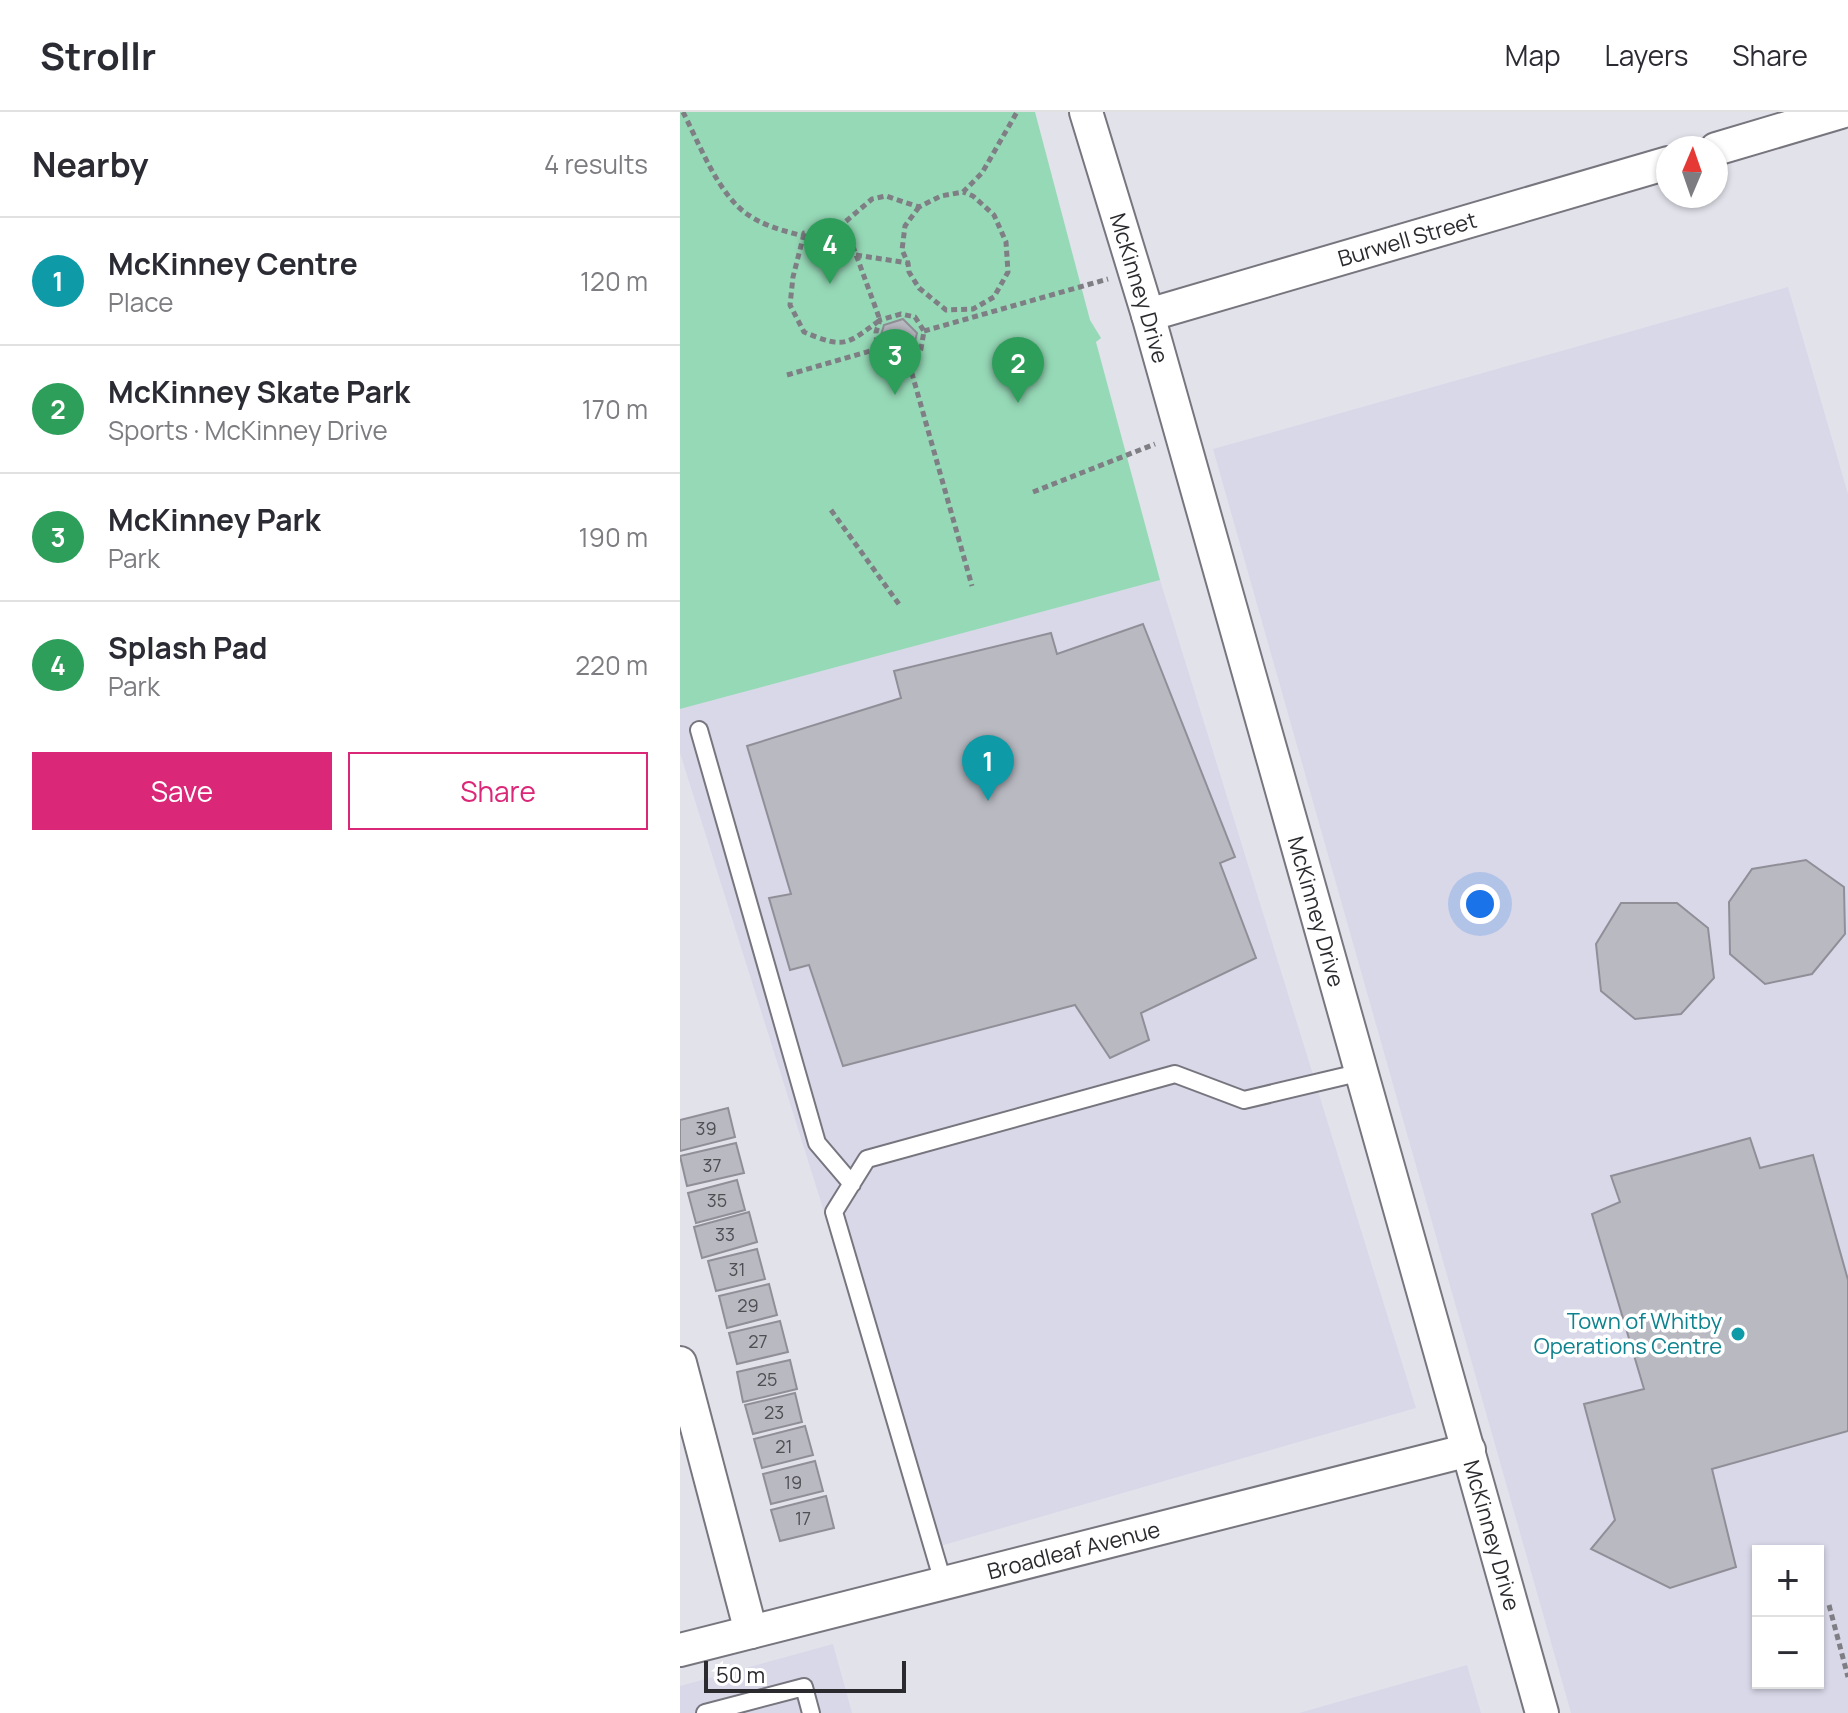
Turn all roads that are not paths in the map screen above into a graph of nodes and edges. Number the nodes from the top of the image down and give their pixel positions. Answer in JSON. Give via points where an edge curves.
{"nodes":[{"id":1,"x":1086,"y":112,"type":"edge"},
{"id":2,"x":1841,"y":112,"type":"edge"},
{"id":3,"x":1728,"y":145,"type":"edge"},
{"id":4,"x":1656,"y":167,"type":"edge"},
{"id":5,"x":1148,"y":315,"type":"junction"},
{"id":6,"x":699,"y":730,"type":"dead end"},
{"id":7,"x":1362,"y":1072,"type":"junction"},
{"id":8,"x":852,"y":1184,"type":"junction"},
{"id":9,"x":680,"y":1363,"type":"edge"},
{"id":10,"x":1469,"y":1450,"type":"junction"},
{"id":11,"x":943,"y":1582,"type":"junction"},
{"id":12,"x":751,"y":1632,"type":"junction"},
{"id":13,"x":680,"y":1650,"type":"edge"},
{"id":14,"x":705,"y":1713,"type":"edge"},
{"id":15,"x":811,"y":1713,"type":"edge"},
{"id":16,"x":1542,"y":1713,"type":"edge"}],
"edges":[{"from":1,"to":5,"type":"street","name":"McKinney Drive"},
{"from":2,"to":3,"type":"street"},
{"from":4,"to":5,"type":"street","name":"Burwell Street"},
{"from":5,"to":7,"type":"street","name":"McKinney Drive"},
{"from":6,"to":8,"type":"lane","via":[[817,1143]]},
{"from":7,"to":8,"type":"lane","via":[[1244,1100],[1175,1074],[867,1159]]},
{"from":7,"to":10,"type":"street","name":"McKinney Drive"},
{"from":8,"to":11,"type":"lane","via":[[834,1212]]},
{"from":9,"to":12,"type":"street"},
{"from":10,"to":11,"type":"street","name":"Broadleaf Avenue"},
{"from":10,"to":16,"type":"street","name":"McKinney Drive"},
{"from":11,"to":12,"type":"street","name":"Broadleaf Avenue"},
{"from":12,"to":13,"type":"street","name":"Broadleaf Avenue"},
{"from":14,"to":15,"type":"lane","via":[[804,1687]]}]}
